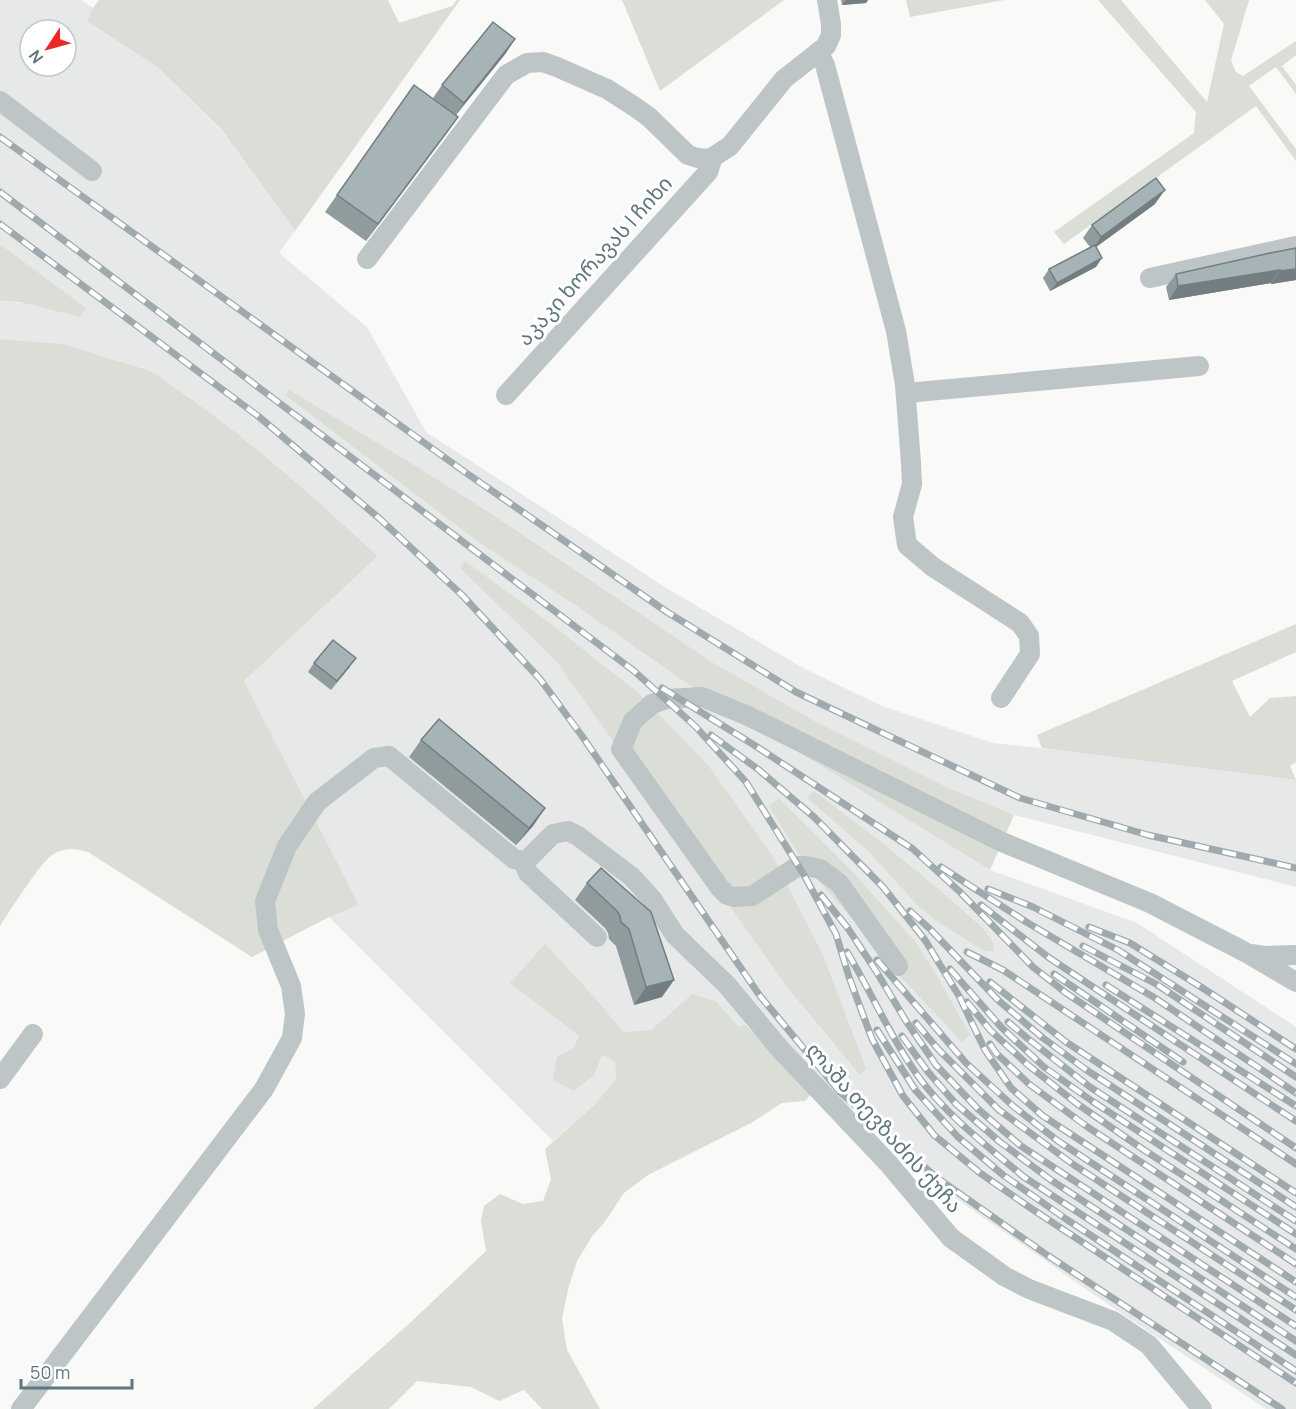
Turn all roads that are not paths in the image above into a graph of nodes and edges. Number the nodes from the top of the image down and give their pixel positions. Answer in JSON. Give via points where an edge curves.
{"nodes":[{"id":1,"x":828,"y":0,"type":"edge"},
{"id":2,"x":818,"y":52,"type":"junction"},
{"id":3,"x":0,"y":101,"type":"edge"},
{"id":4,"x":713,"y":157,"type":"junction"},
{"id":5,"x":92,"y":171,"type":"dead end"},
{"id":6,"x":1296,"y":246,"type":"edge"},
{"id":7,"x":367,"y":259,"type":"dead end"},
{"id":8,"x":1150,"y":278,"type":"dead end"},
{"id":9,"x":1199,"y":366,"type":"dead end"},
{"id":10,"x":906,"y":393,"type":"junction"},
{"id":11,"x":506,"y":395,"type":"dead end"},
{"id":12,"x":1001,"y":698,"type":"dead end"},
{"id":13,"x":523,"y":861,"type":"junction"},
{"id":14,"x":597,"y":937,"type":"dead end"},
{"id":15,"x":1245,"y":952,"type":"junction"},
{"id":16,"x":1296,"y":955,"type":"edge"},
{"id":17,"x":898,"y":966,"type":"dead end"},
{"id":18,"x":1296,"y":982,"type":"edge"},
{"id":19,"x":33,"y":1034,"type":"dead end"},
{"id":20,"x":0,"y":1079,"type":"edge"},
{"id":21,"x":21,"y":1409,"type":"edge"},
{"id":22,"x":1202,"y":1409,"type":"edge"}],
"edges":[{"from":1,"to":2,"type":"street","via":[[831,35]]},
{"from":2,"to":4,"type":"street","via":[[784,79],[730,146]]},
{"from":2,"to":10,"type":"street","via":[[825,65],[896,331]]},
{"from":3,"to":5,"type":"street"},
{"from":4,"to":7,"type":"street","via":[[688,155],[649,117],[607,89],[543,62],[527,63],[506,75]]},
{"from":4,"to":11,"type":"street","name":"აკაკი ხორავას I ჩიხი","via":[[708,172]]},
{"from":6,"to":8,"type":"street"},
{"from":9,"to":10,"type":"street"},
{"from":10,"to":12,"type":"street","via":[[912,473],[903,517],[907,545],[933,567],[1020,623],[1029,636],[1030,654]]},
{"from":13,"to":14,"type":"street","via":[[528,873]]},
{"from":13,"to":21,"type":"street","via":[[514,859],[389,756],[374,758],[317,802],[287,846],[265,901],[268,930],[291,986],[296,1014],[292,1038],[264,1089]]},
{"from":13,"to":22,"type":"street","name":"ლაშა თევზაძის ქუჩა","via":[[553,834],[568,831],[632,877],[675,935],[727,985],[951,1238],[1004,1276],[1113,1321],[1149,1345]]},
{"from":15,"to":16,"type":"street"},
{"from":15,"to":17,"type":"street","via":[[1150,903],[1002,842],[746,714],[702,697],[666,699],[652,704],[633,721],[621,749],[727,895],[752,896],[798,866],[820,869],[839,883]]},
{"from":15,"to":18,"type":"street"},
{"from":19,"to":20,"type":"street"}]}
